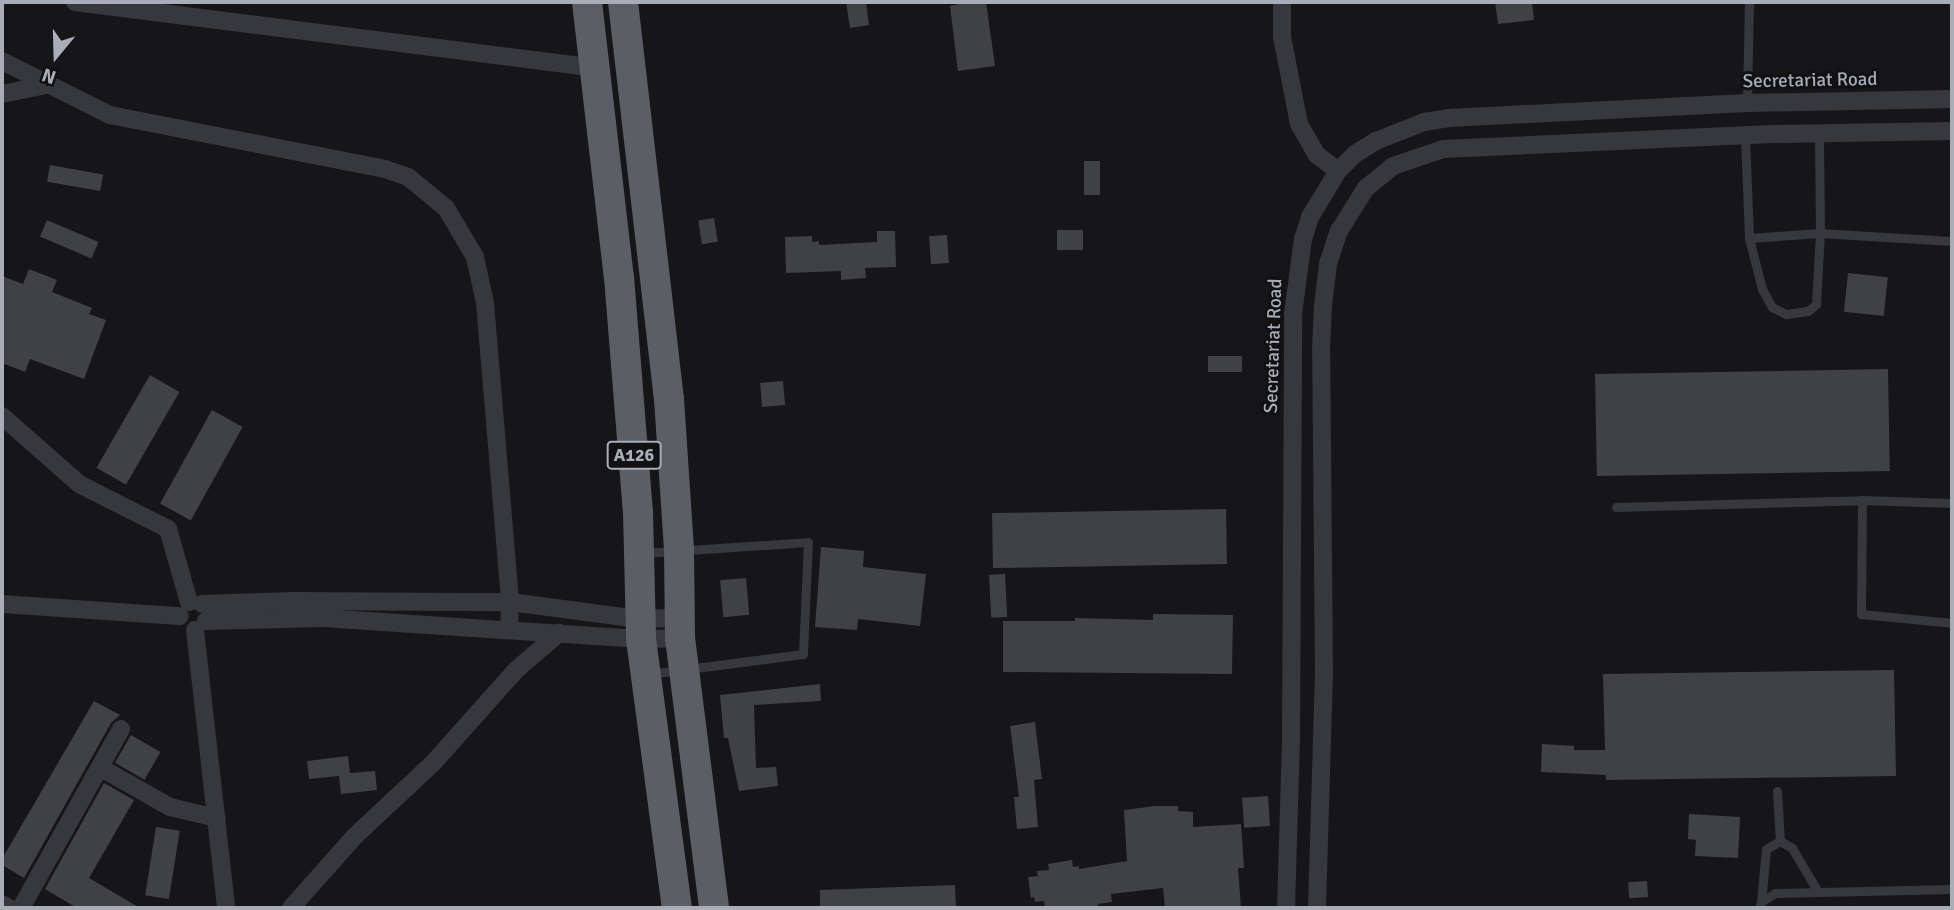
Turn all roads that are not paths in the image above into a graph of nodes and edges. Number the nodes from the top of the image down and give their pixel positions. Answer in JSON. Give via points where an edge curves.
{"nodes":[{"id":1,"x":75,"y":2,"type":"edge"},
{"id":2,"x":587,"y":2,"type":"edge"},
{"id":3,"x":623,"y":2,"type":"edge"},
{"id":4,"x":1282,"y":2,"type":"edge"},
{"id":5,"x":1749,"y":2,"type":"edge"},
{"id":6,"x":2,"y":61,"type":"edge"},
{"id":7,"x":597,"y":68,"type":"junction"},
{"id":8,"x":46,"y":85,"type":"junction"},
{"id":9,"x":2,"y":94,"type":"edge"},
{"id":10,"x":1952,"y":99,"type":"edge"},
{"id":11,"x":1747,"y":103,"type":"junction"},
{"id":12,"x":1779,"y":103,"type":"junction"},
{"id":13,"x":1952,"y":131,"type":"edge"},
{"id":14,"x":1778,"y":134,"type":"junction"},
{"id":15,"x":1819,"y":134,"type":"junction"},
{"id":16,"x":1745,"y":137,"type":"junction"},
{"id":17,"x":1338,"y":171,"type":"junction"},
{"id":18,"x":1820,"y":233,"type":"junction"},
{"id":19,"x":1749,"y":238,"type":"junction"},
{"id":20,"x":1952,"y":241,"type":"edge"},
{"id":21,"x":2,"y":416,"type":"edge"},
{"id":22,"x":1862,"y":500,"type":"junction"},
{"id":23,"x":1952,"y":503,"type":"edge"},
{"id":24,"x":1616,"y":507,"type":"dead end"},
{"id":25,"x":679,"y":551,"type":"junction"},
{"id":26,"x":638,"y":553,"type":"junction"},
{"id":27,"x":510,"y":602,"type":"junction"},
{"id":28,"x":2,"y":604,"type":"edge"},
{"id":29,"x":194,"y":615,"type":"junction"},
{"id":30,"x":1952,"y":623,"type":"edge"},
{"id":31,"x":509,"y":628,"type":"junction"},
{"id":32,"x":679,"y":628,"type":"junction"},
{"id":33,"x":641,"y":629,"type":"junction"},
{"id":34,"x":559,"y":633,"type":"junction"},
{"id":35,"x":684,"y":669,"type":"junction"},
{"id":36,"x":647,"y":674,"type":"junction"},
{"id":37,"x":121,"y":729,"type":"dead end"},
{"id":38,"x":101,"y":768,"type":"junction"},
{"id":39,"x":1777,"y":791,"type":"dead end"},
{"id":40,"x":217,"y":818,"type":"junction"},
{"id":41,"x":1780,"y":841,"type":"junction"},
{"id":42,"x":1952,"y":889,"type":"edge"},
{"id":43,"x":1818,"y":892,"type":"junction"},
{"id":44,"x":2,"y":904,"type":"edge"},
{"id":45,"x":1760,"y":905,"type":"edge"},
{"id":46,"x":9,"y":908,"type":"edge"},
{"id":47,"x":21,"y":908,"type":"edge"},
{"id":48,"x":226,"y":908,"type":"edge"},
{"id":49,"x":291,"y":908,"type":"edge"},
{"id":50,"x":677,"y":908,"type":"edge"},
{"id":51,"x":714,"y":908,"type":"edge"},
{"id":52,"x":1286,"y":908,"type":"edge"},
{"id":53,"x":1317,"y":908,"type":"edge"}],
"edges":[{"from":1,"to":7,"type":"street"},
{"from":2,"to":7,"type":"highway","number":"A126"},
{"from":3,"to":25,"type":"highway","number":"A126","via":[[657,278]]},
{"from":4,"to":17,"type":"street","via":[[1282,37],[1299,124],[1317,155]]},
{"from":5,"to":11,"type":"lane"},
{"from":6,"to":8,"type":"street"},
{"from":7,"to":26,"type":"highway","number":"A126","via":[[620,277]]},
{"from":8,"to":9,"type":"street"},
{"from":8,"to":27,"type":"street","via":[[110,115],[385,169],[408,177],[446,208],[475,257],[485,303]]},
{"from":10,"to":12,"type":"street","name":"Secretariat Road"},
{"from":11,"to":12,"type":"street","name":"Secretariat Road"},
{"from":11,"to":17,"type":"street","name":"Secretariat Road","via":[[1424,122],[1376,141]]},
{"from":12,"to":14,"type":"street"},
{"from":13,"to":15,"type":"street"},
{"from":14,"to":15,"type":"street"},
{"from":14,"to":16,"type":"street"},
{"from":15,"to":18,"type":"lane"},
{"from":16,"to":19,"type":"lane"},
{"from":16,"to":53,"type":"street","via":[[1443,149],[1393,166],[1366,188],[1350,210],[1328,264],[1321,350],[1324,674]]},
{"from":17,"to":52,"type":"street","name":"Secretariat Road","via":[[1310,217],[1303,239],[1293,314],[1292,711]]},
{"from":18,"to":19,"type":"lane"},
{"from":18,"to":19,"type":"lane","via":[[1816,303],[1808,311],[1786,314],[1772,307],[1762,289]]},
{"from":18,"to":20,"type":"lane"},
{"from":21,"to":29,"type":"street","via":[[79,484],[168,529]]},
{"from":22,"to":23,"type":"lane"},
{"from":22,"to":24,"type":"lane"},
{"from":22,"to":30,"type":"lane","via":[[1861,614]]},
{"from":25,"to":26,"type":"lane"},
{"from":25,"to":32,"type":"highway","number":"A126"},
{"from":25,"to":35,"type":"lane","via":[[808,542],[803,654]]},
{"from":26,"to":33,"type":"highway","number":"A126"},
{"from":27,"to":29,"type":"street","via":[[293,601]]},
{"from":27,"to":31,"type":"street"},
{"from":27,"to":33,"type":"street"},
{"from":28,"to":29,"type":"street"},
{"from":29,"to":31,"type":"street"},
{"from":29,"to":40,"type":"street"},
{"from":31,"to":34,"type":"street"},
{"from":32,"to":33,"type":"street"},
{"from":32,"to":35,"type":"highway","number":"A126"},
{"from":33,"to":34,"type":"street"},
{"from":33,"to":36,"type":"highway","number":"A126"},
{"from":34,"to":49,"type":"street","via":[[516,670],[434,762],[355,836]]},
{"from":35,"to":36,"type":"lane"},
{"from":35,"to":51,"type":"highway","number":"A126"},
{"from":36,"to":50,"type":"highway","number":"A126"},
{"from":37,"to":38,"type":"street"},
{"from":38,"to":40,"type":"street","via":[[170,807]]},
{"from":38,"to":47,"type":"street"},
{"from":39,"to":41,"type":"lane"},
{"from":40,"to":48,"type":"street"},
{"from":41,"to":43,"type":"lane","via":[[1792,848]]},
{"from":41,"to":45,"type":"lane","via":[[1766,849]]},
{"from":42,"to":43,"type":"lane"},
{"from":43,"to":45,"type":"lane","via":[[1774,893]]},
{"from":44,"to":46,"type":"street"}]}
